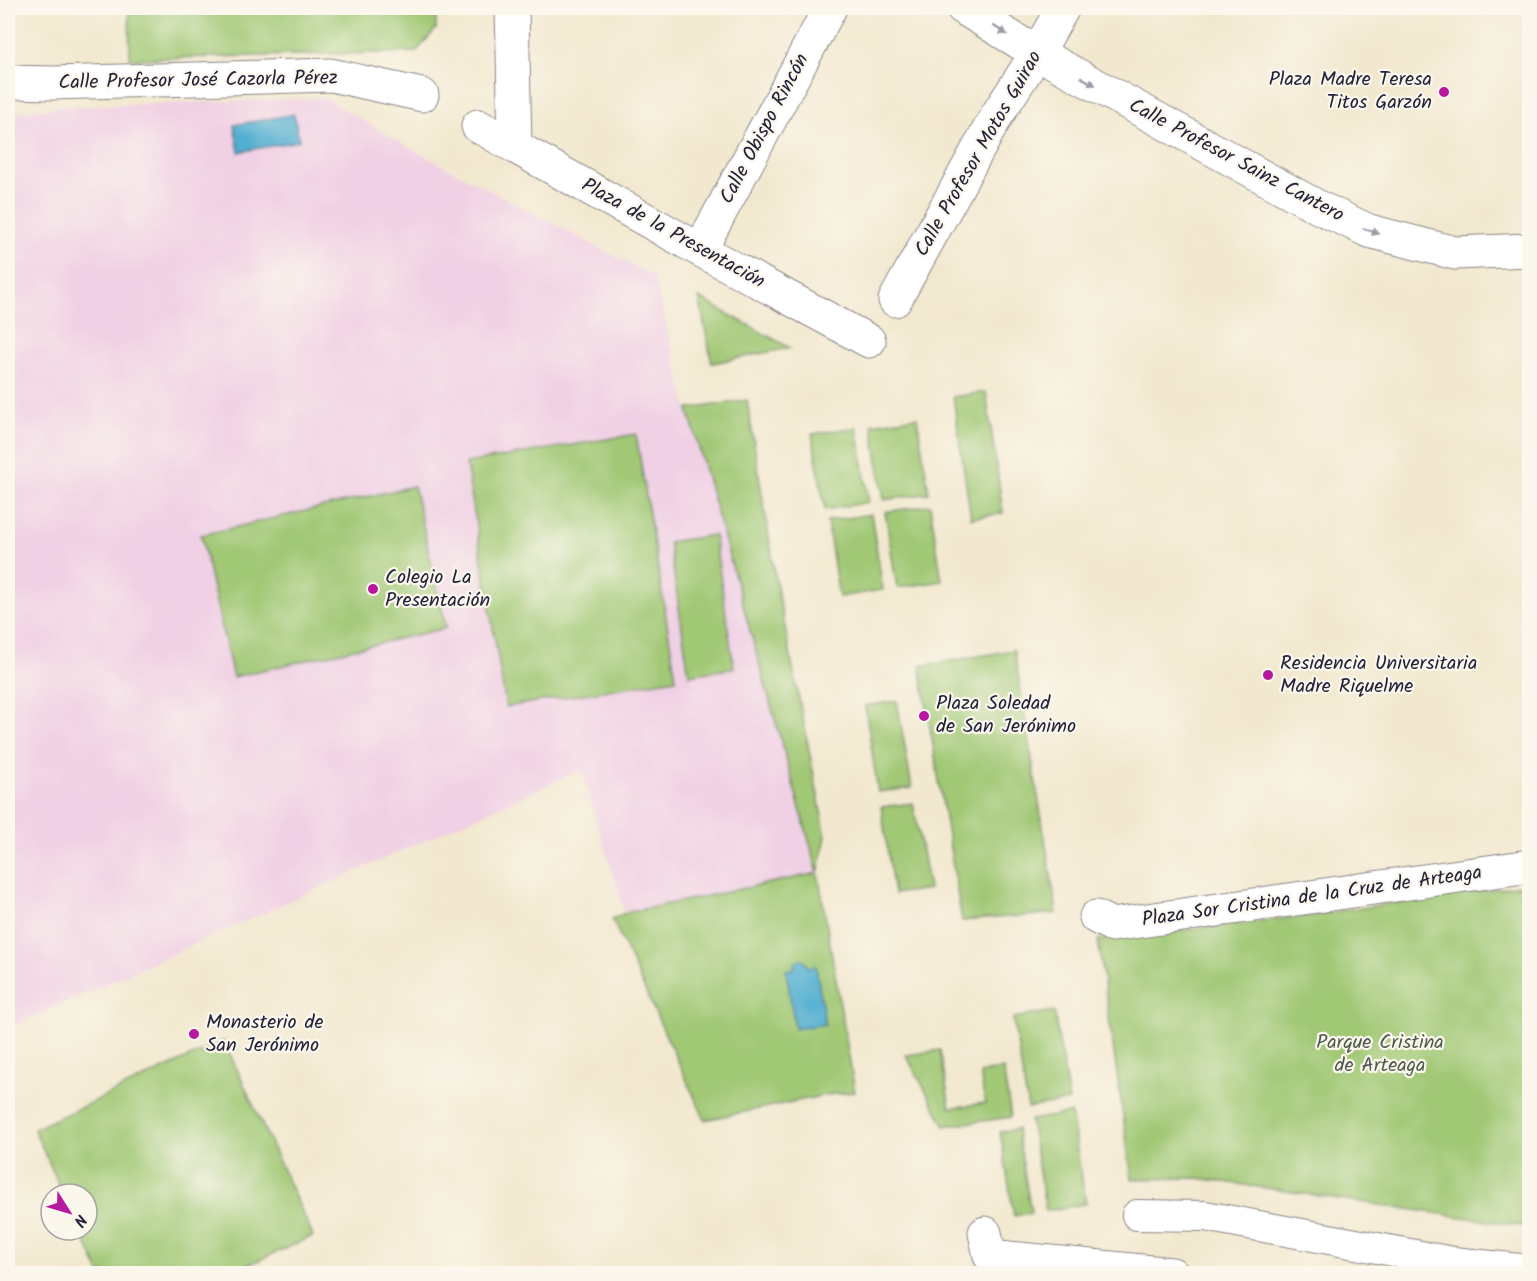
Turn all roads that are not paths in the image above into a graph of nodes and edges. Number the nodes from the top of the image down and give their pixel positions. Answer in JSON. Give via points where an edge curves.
{"nodes":[{"id":1,"x":512,"y":8,"type":"edge"},
{"id":2,"x":830,"y":8,"type":"edge"},
{"id":3,"x":963,"y":8,"type":"edge"},
{"id":4,"x":1063,"y":8,"type":"edge"},
{"id":5,"x":1037,"y":53,"type":"junction"},
{"id":6,"x":8,"y":82,"type":"edge"},
{"id":7,"x":422,"y":95,"type":"dead end"},
{"id":8,"x":478,"y":126,"type":"dead end"},
{"id":9,"x":514,"y":145,"type":"junction"},
{"id":10,"x":700,"y":250,"type":"junction"},
{"id":11,"x":1530,"y":250,"type":"edge"},
{"id":12,"x":895,"y":300,"type":"dead end"},
{"id":13,"x":869,"y":341,"type":"dead end"},
{"id":14,"x":1530,"y":866,"type":"edge"},
{"id":15,"x":1096,"y":917,"type":"dead end"},
{"id":16,"x":1137,"y":1215,"type":"dead end"},
{"id":17,"x":986,"y":1233,"type":"dead end"},
{"id":18,"x":1050,"y":1267,"type":"edge"},
{"id":19,"x":1118,"y":1270,"type":"edge"},
{"id":20,"x":1530,"y":1270,"type":"edge"},
{"id":21,"x":1172,"y":1274,"type":"edge"}],
"edges":[{"from":1,"to":9,"type":"street"},
{"from":2,"to":10,"type":"street","name":"Calle Obispo Rincón"},
{"from":3,"to":5,"type":"street","name":"Calle Profesor Sainz Cantero","one_way":true},
{"from":4,"to":5,"type":"street","name":"Calle Profesor Motos Guirao"},
{"from":5,"to":11,"type":"street","name":"Calle Profesor Sainz Cantero","one_way":true,"via":[[1318,207],[1370,231],[1455,253]]},
{"from":5,"to":12,"type":"street","name":"Calle Profesor Motos Guirao","via":[[997,115]]},
{"from":6,"to":7,"type":"street","name":"Calle Profesor José Cazorla Pérez","via":[[331,75]]},
{"from":8,"to":9,"type":"street","name":"Plaza de la Presentación"},
{"from":9,"to":10,"type":"street","name":"Plaza de la Presentación"},
{"from":10,"to":13,"type":"street","name":"Plaza de la Presentación"},
{"from":14,"to":15,"type":"street","name":"Plaza Sor Cristina de la Cruz de Arteaga","via":[[1112,925]]},
{"from":16,"to":20,"type":"lane","via":[[1205,1216],[1453,1262]]},
{"from":17,"to":18,"type":"street","via":[[990,1256]]},
{"from":18,"to":19,"type":"street"},
{"from":19,"to":21,"type":"street"}]}
